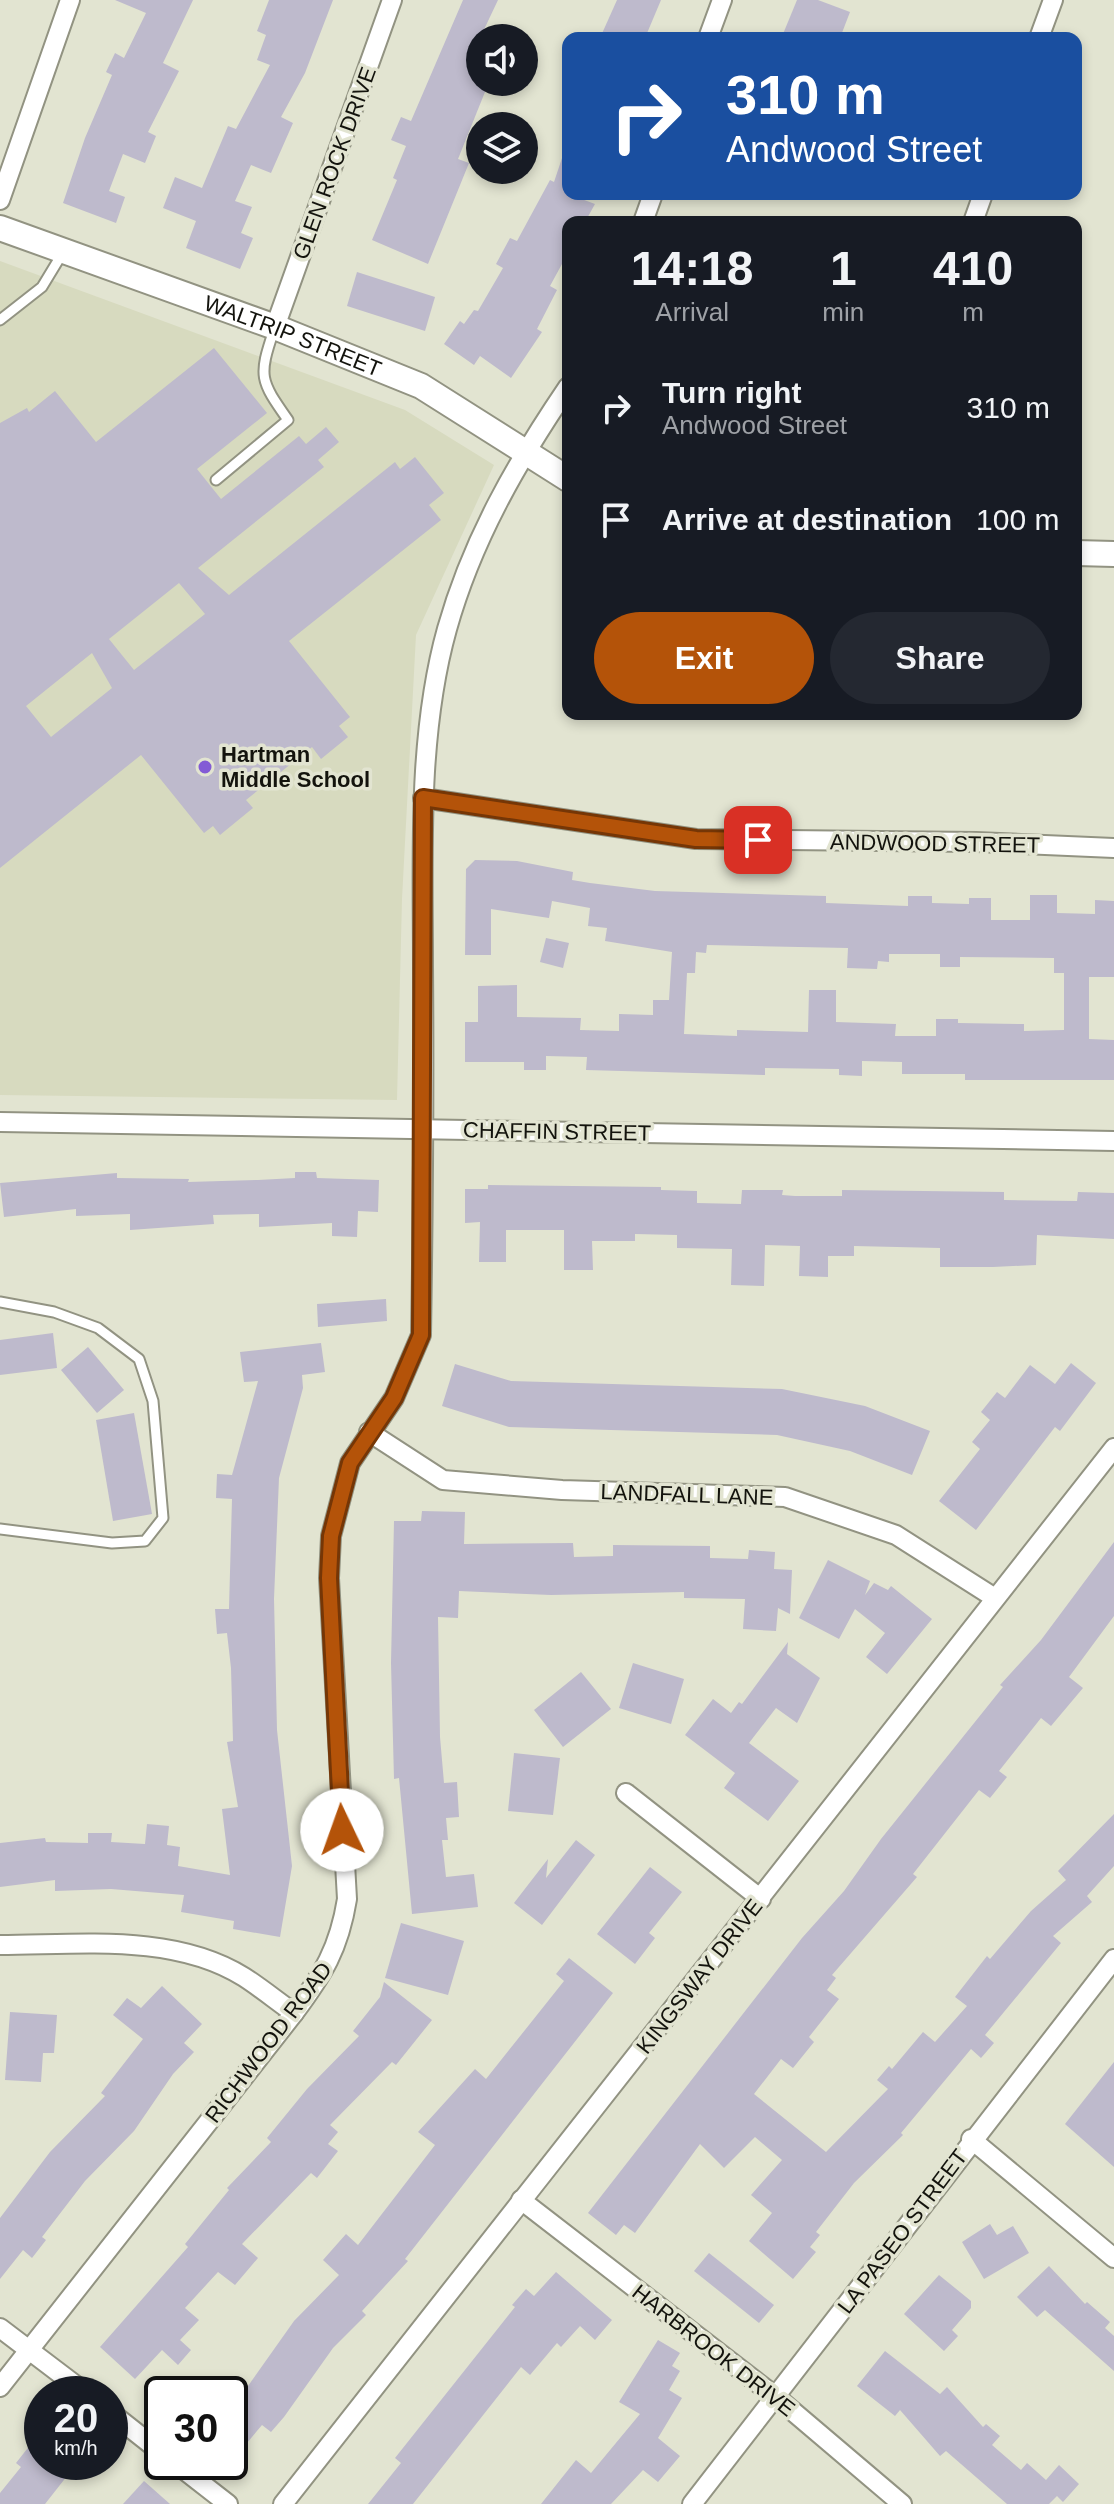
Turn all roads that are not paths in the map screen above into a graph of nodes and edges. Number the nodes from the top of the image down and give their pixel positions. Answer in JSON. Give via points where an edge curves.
{"nodes":[{"id":1,"x":70,"y":0,"type":"edge"},
{"id":2,"x":392,"y":0,"type":"edge"},
{"id":3,"x":722,"y":0,"type":"edge"},
{"id":4,"x":1053,"y":0,"type":"edge"},
{"id":5,"x":710,"y":32,"type":"edge"},
{"id":6,"x":1041,"y":32,"type":"edge"},
{"id":7,"x":0,"y":200,"type":"edge"},
{"id":8,"x":0,"y":228,"type":"edge"},
{"id":9,"x":64,"y":251,"type":"junction"},
{"id":10,"x":0,"y":320,"type":"edge"},
{"id":11,"x":275,"y":327,"type":"junction"},
{"id":12,"x":562,"y":396,"type":"edge"},
{"id":13,"x":523,"y":453,"type":"junction"},
{"id":14,"x":562,"y":476,"type":"edge"},
{"id":15,"x":216,"y":480,"type":"dead end"},
{"id":16,"x":1082,"y":553,"type":"edge"},
{"id":17,"x":1114,"y":554,"type":"edge"},
{"id":18,"x":423,"y":798,"type":"junction"},
{"id":19,"x":1114,"y":848,"type":"edge"},
{"id":20,"x":0,"y":1122,"type":"edge"},
{"id":21,"x":424,"y":1128,"type":"junction"},
{"id":22,"x":1114,"y":1141,"type":"edge"},
{"id":23,"x":0,"y":1302,"type":"edge"},
{"id":24,"x":369,"y":1432,"type":"junction"},
{"id":25,"x":1114,"y":1448,"type":"edge"},
{"id":26,"x":0,"y":1529,"type":"edge"},
{"id":27,"x":995,"y":1598,"type":"junction"},
{"id":28,"x":626,"y":1793,"type":"dead end"},
{"id":29,"x":761,"y":1899,"type":"junction"},
{"id":30,"x":0,"y":1945,"type":"edge"},
{"id":31,"x":1114,"y":1959,"type":"edge"},
{"id":32,"x":294,"y":2013,"type":"junction"},
{"id":33,"x":971,"y":2139,"type":"junction"},
{"id":34,"x":521,"y":2200,"type":"junction"},
{"id":35,"x":1114,"y":2258,"type":"edge"},
{"id":36,"x":0,"y":2328,"type":"edge"},
{"id":37,"x":29,"y":2349,"type":"junction"},
{"id":38,"x":64,"y":2376,"type":"edge"},
{"id":39,"x":0,"y":2387,"type":"edge"},
{"id":40,"x":776,"y":2397,"type":"junction"},
{"id":41,"x":128,"y":2426,"type":"edge"},
{"id":42,"x":144,"y":2439,"type":"edge"},
{"id":43,"x":197,"y":2480,"type":"edge"},
{"id":44,"x":228,"y":2504,"type":"edge"},
{"id":45,"x":283,"y":2504,"type":"edge"},
{"id":46,"x":692,"y":2504,"type":"edge"},
{"id":47,"x":902,"y":2504,"type":"edge"}],
"edges":[{"from":1,"to":7,"type":"street"},
{"from":2,"to":11,"type":"street","name":"GLEN ROCK DRIVE"},
{"from":3,"to":5,"type":"street"},
{"from":4,"to":6,"type":"street"},
{"from":8,"to":9,"type":"street","name":"WALTRIP STREET"},
{"from":9,"to":10,"type":"lane","via":[[42,287]]},
{"from":9,"to":11,"type":"street","name":"WALTRIP STREET"},
{"from":11,"to":13,"type":"street","name":"WALTRIP STREET","via":[[421,386]]},
{"from":11,"to":15,"type":"lane","via":[[263,362],[265,386],[288,420]]},
{"from":12,"to":13,"type":"street","name":"RICHWOOD ROAD"},
{"from":13,"to":14,"type":"street","name":"WALTRIP STREET"},
{"from":13,"to":18,"type":"street","name":"RICHWOOD ROAD","via":[[469,564],[446,632]]},
{"from":16,"to":17,"type":"street"},
{"from":18,"to":19,"type":"street","name":"ANDWOOD STREET","via":[[696,839]]},
{"from":18,"to":21,"type":"street","name":"RICHWOOD ROAD"},
{"from":20,"to":21,"type":"street","name":"CHAFFIN STREET"},
{"from":21,"to":22,"type":"street","name":"CHAFFIN STREET"},
{"from":21,"to":24,"type":"street","name":"RICHWOOD ROAD","via":[[421,1335],[394,1398]]},
{"from":23,"to":26,"type":"lane","via":[[54,1312],[98,1328],[139,1359],[153,1401],[163,1518],[145,1541],[112,1543]]},
{"from":24,"to":27,"type":"street","name":"LANDFALL LANE","via":[[443,1480],[562,1490],[785,1497],[896,1535]]},
{"from":24,"to":32,"type":"street","name":"RICHWOOD ROAD","via":[[340,1493],[330,1550],[347,1899],[328,1966]]},
{"from":25,"to":27,"type":"street","name":"KINGSWAY DRIVE"},
{"from":27,"to":29,"type":"street","name":"KINGSWAY DRIVE"},
{"from":28,"to":29,"type":"street"},
{"from":29,"to":34,"type":"street","name":"KINGSWAY DRIVE"},
{"from":30,"to":32,"type":"street","via":[[168,1950],[206,1959],[242,1976]]},
{"from":31,"to":33,"type":"street","name":"LA PASEO STREET"},
{"from":32,"to":37,"type":"street","name":"RICHWOOD ROAD"},
{"from":33,"to":35,"type":"street"},
{"from":33,"to":40,"type":"street","name":"LA PASEO STREET"},
{"from":34,"to":40,"type":"street","name":"HARBROOK DRIVE"},
{"from":34,"to":45,"type":"street","name":"KINGSWAY DRIVE"},
{"from":36,"to":37,"type":"street"},
{"from":37,"to":38,"type":"street"},
{"from":37,"to":39,"type":"street","name":"RICHWOOD ROAD"},
{"from":40,"to":46,"type":"street","name":"LA PASEO STREET"},
{"from":40,"to":47,"type":"street","name":"HARBROOK DRIVE"},
{"from":41,"to":42,"type":"street"},
{"from":43,"to":44,"type":"street"}]}
